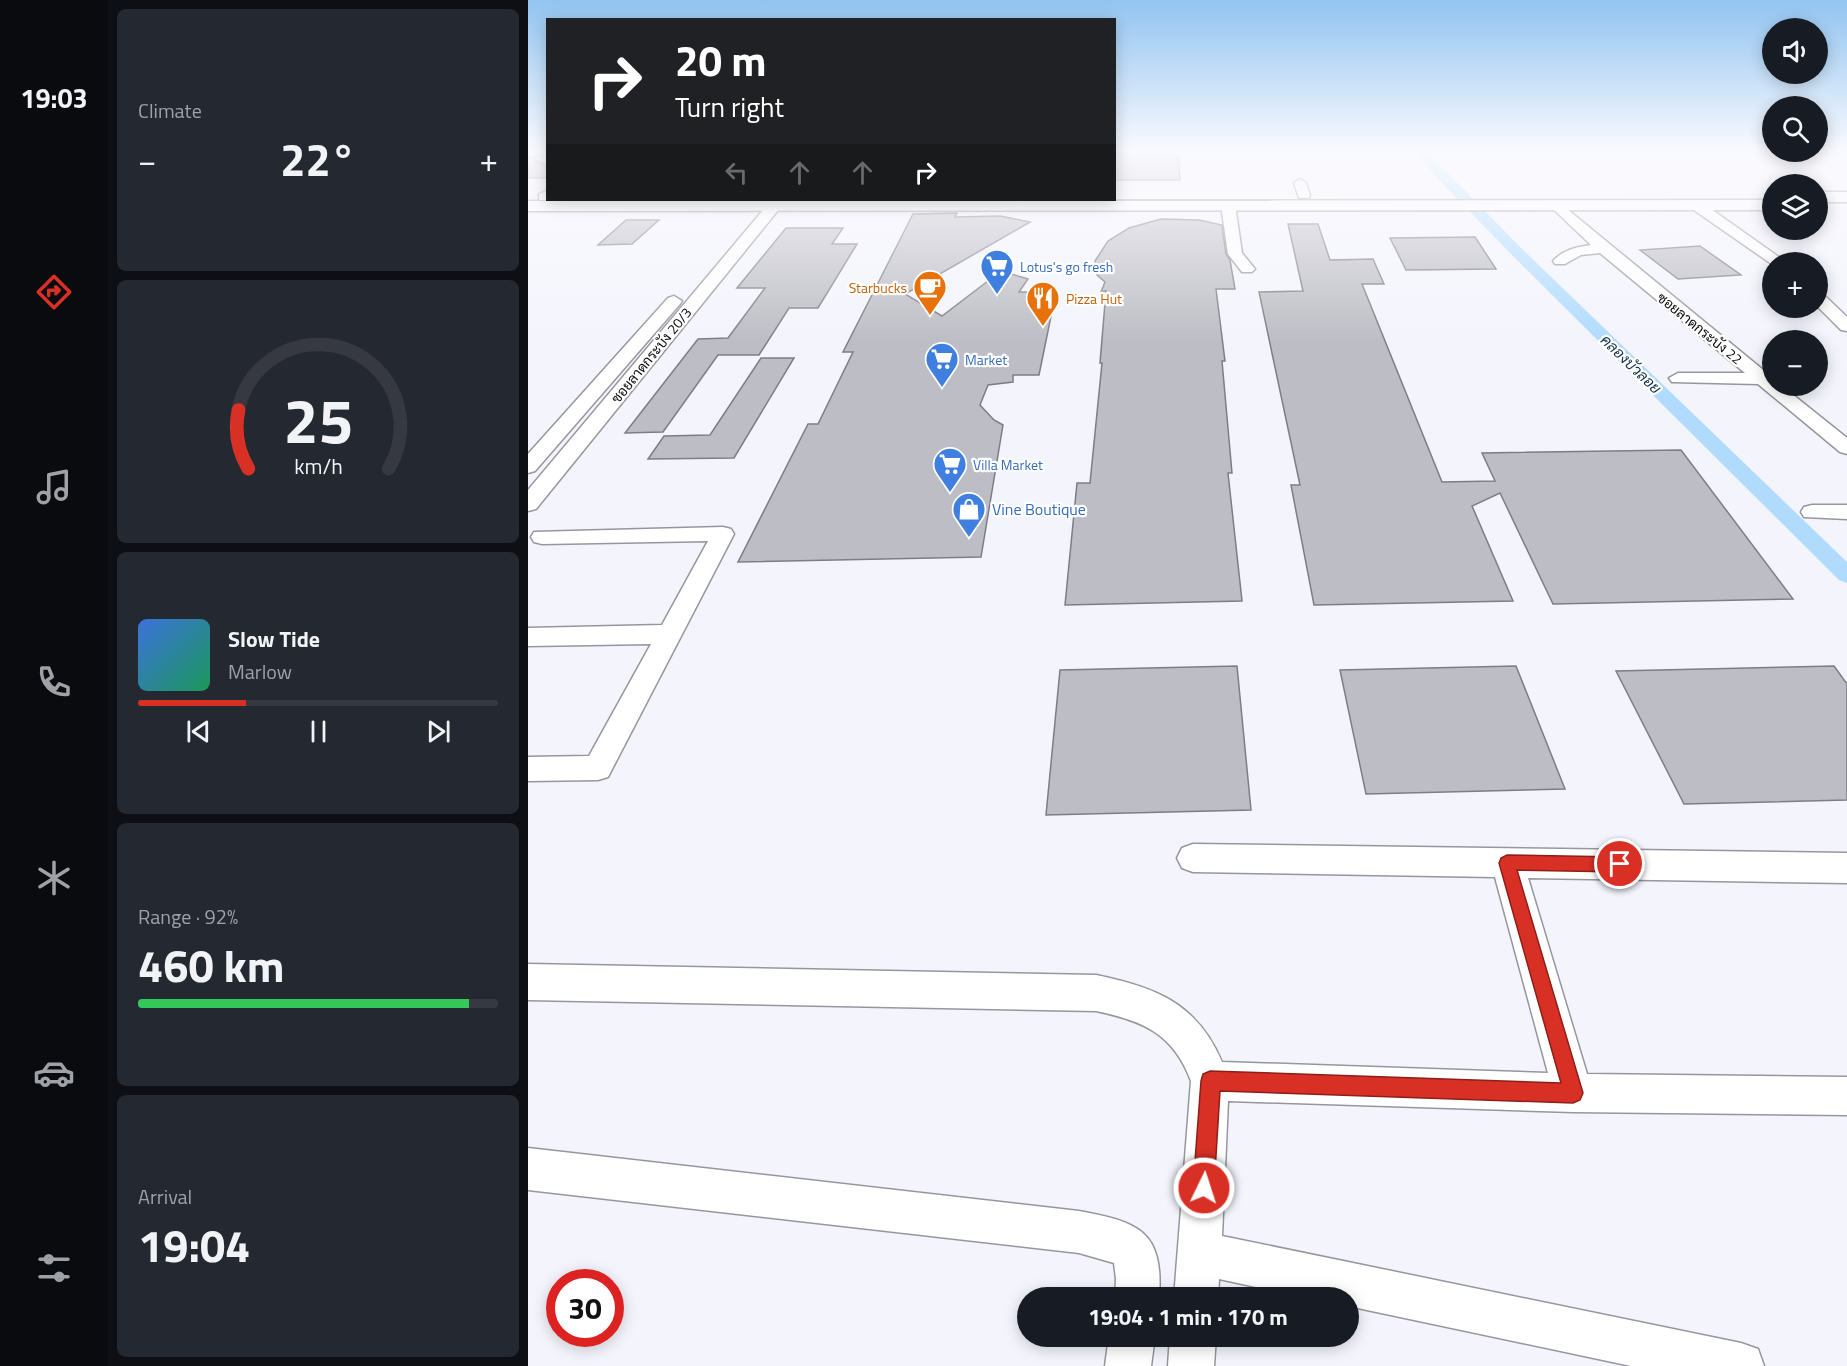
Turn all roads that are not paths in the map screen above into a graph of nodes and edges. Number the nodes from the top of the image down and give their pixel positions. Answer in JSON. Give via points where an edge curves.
{"nodes":[{"id":1,"x":758,"y":214,"type":"edge"},
{"id":2,"x":761,"y":214,"type":"edge"},
{"id":3,"x":1229,"y":214,"type":"edge"},
{"id":4,"x":1565,"y":214,"type":"edge"},
{"id":5,"x":1709,"y":214,"type":"edge"},
{"id":6,"x":1603,"y":248,"type":"junction"},
{"id":7,"x":1764,"y":252,"type":"edge"},
{"id":8,"x":1560,"y":261,"type":"dead end"},
{"id":9,"x":708,"y":262,"type":"junction"},
{"id":10,"x":727,"y":262,"type":"junction"},
{"id":11,"x":1247,"y":270,"type":"dead end"},
{"id":12,"x":1828,"y":308,"type":"edge"},
{"id":13,"x":677,"y":324,"type":"junction"},
{"id":14,"x":652,"y":325,"type":"junction"},
{"id":15,"x":1847,"y":326,"type":"edge"},
{"id":16,"x":1678,"y":378,"type":"dead end"},
{"id":17,"x":1762,"y":379,"type":"joint"},
{"id":18,"x":1783,"y":396,"type":"edge"},
{"id":19,"x":1847,"y":448,"type":"edge"},
{"id":20,"x":564,"y":461,"type":"junction"},
{"id":21,"x":530,"y":464,"type":"edge"},
{"id":22,"x":528,"y":504,"type":"edge"},
{"id":23,"x":1812,"y":512,"type":"dead end"},
{"id":24,"x":1847,"y":512,"type":"edge"},
{"id":25,"x":542,"y":537,"type":"dead end"},
{"id":26,"x":670,"y":634,"type":"junction"},
{"id":27,"x":528,"y":637,"type":"edge"},
{"id":28,"x":528,"y":769,"type":"edge"},
{"id":29,"x":1193,"y":858,"type":"dead end"},
{"id":30,"x":1507,"y":863,"type":"junction"},
{"id":31,"x":1847,"y":868,"type":"edge"},
{"id":32,"x":528,"y":981,"type":"edge"},
{"id":33,"x":1210,"y":1081,"type":"junction"},
{"id":34,"x":1573,"y":1093,"type":"junction"},
{"id":35,"x":1847,"y":1096,"type":"edge"},
{"id":36,"x":528,"y":1169,"type":"edge"},
{"id":37,"x":1200,"y":1253,"type":"junction"},
{"id":38,"x":1138,"y":1287,"type":"edge"},
{"id":39,"x":1197,"y":1287,"type":"edge"},
{"id":40,"x":1131,"y":1347,"type":"edge"},
{"id":41,"x":1192,"y":1347,"type":"edge"},
{"id":42,"x":1128,"y":1366,"type":"edge"},
{"id":43,"x":1191,"y":1366,"type":"edge"},
{"id":44,"x":1741,"y":1366,"type":"edge"}],
"edges":[{"from":1,"to":9,"type":"street","name":"ซอยลาดกระบัง 20/3"},
{"from":2,"to":10,"type":"street","name":"ซอยลาดกระบัง 20/3"},
{"from":3,"to":11,"type":"street","via":[[1235,254]]},
{"from":4,"to":6,"type":"street","name":"ซอยลาดกระบัง 22"},
{"from":5,"to":7,"type":"street"},
{"from":6,"to":8,"type":"street","via":[[1577,251]]},
{"from":6,"to":17,"type":"street","name":"ซอยลาดกระบัง 22"},
{"from":9,"to":10,"type":"street"},
{"from":9,"to":14,"type":"street","name":"ซอยลาดกระบัง 20/3"},
{"from":10,"to":13,"type":"street","name":"ซอยลาดกระบัง 20/3"},
{"from":12,"to":15,"type":"street"},
{"from":13,"to":14,"type":"street"},
{"from":13,"to":20,"type":"street","name":"ซอยลาดกระบัง 20/3"},
{"from":14,"to":21,"type":"street","name":"ซอยลาดกระบัง 20/3"},
{"from":16,"to":17,"type":"street"},
{"from":18,"to":19,"type":"street","name":"ซอยลาดกระบัง 22"},
{"from":20,"to":21,"type":"street"},
{"from":20,"to":22,"type":"street","name":"ซอยลาดกระบัง 20/3"},
{"from":23,"to":24,"type":"street"},
{"from":25,"to":26,"type":"street","via":[[723,534]]},
{"from":26,"to":27,"type":"street"},
{"from":26,"to":28,"type":"street","via":[[598,768]]},
{"from":29,"to":30,"type":"street"},
{"from":30,"to":31,"type":"street"},
{"from":30,"to":34,"type":"street"},
{"from":32,"to":33,"type":"street","via":[[1095,993],[1125,998],[1158,1011],[1185,1030],[1202,1056]]},
{"from":33,"to":34,"type":"street"},
{"from":33,"to":37,"type":"street"},
{"from":34,"to":35,"type":"street"},
{"from":36,"to":38,"type":"street","via":[[1079,1232],[1120,1240],[1137,1256]]},
{"from":37,"to":39,"type":"street"},
{"from":37,"to":44,"type":"street"},
{"from":40,"to":42,"type":"street"},
{"from":41,"to":43,"type":"street"}]}
